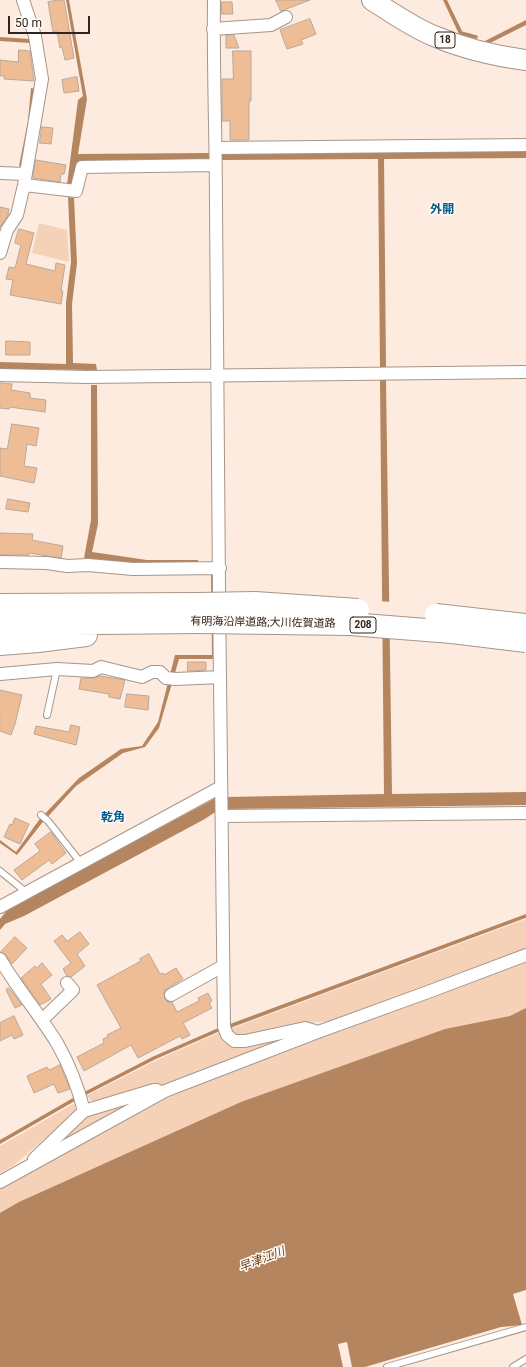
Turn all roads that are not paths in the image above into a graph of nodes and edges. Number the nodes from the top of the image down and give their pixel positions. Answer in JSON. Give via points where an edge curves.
{"nodes":[{"id":1,"x":23,"y":0,"type":"edge"},
{"id":2,"x":214,"y":0,"type":"edge"},
{"id":3,"x":372,"y":0,"type":"edge"},
{"id":4,"x":286,"y":18,"type":"dead end"},
{"id":5,"x":214,"y":29,"type":"junction"},
{"id":6,"x":526,"y":60,"type":"edge"},
{"id":7,"x":526,"y":146,"type":"edge"},
{"id":8,"x":216,"y":148,"type":"junction"},
{"id":9,"x":216,"y":165,"type":"junction"},
{"id":10,"x":0,"y":173,"type":"edge"},
{"id":11,"x":25,"y":179,"type":"junction"},
{"id":12,"x":0,"y":253,"type":"edge"},
{"id":13,"x":526,"y":372,"type":"edge"},
{"id":14,"x":0,"y":374,"type":"edge"},
{"id":15,"x":217,"y":376,"type":"junction"},
{"id":16,"x":0,"y":562,"type":"edge"},
{"id":17,"x":220,"y":568,"type":"junction"},
{"id":18,"x":0,"y":593,"type":"edge"},
{"id":19,"x":0,"y":605,"type":"edge"},
{"id":20,"x":172,"y":613,"type":"junction"},
{"id":21,"x":199,"y":613,"type":"junction"},
{"id":22,"x":0,"y":624,"type":"edge"},
{"id":23,"x":526,"y":625,"type":"edge"},
{"id":24,"x":526,"y":641,"type":"edge"},
{"id":25,"x":0,"y":644,"type":"edge"},
{"id":26,"x":57,"y":669,"type":"junction"},
{"id":27,"x":0,"y":674,"type":"edge"},
{"id":28,"x":220,"y":677,"type":"junction"},
{"id":29,"x":48,"y":715,"type":"dead end"},
{"id":30,"x":221,"y":791,"type":"junction"},
{"id":31,"x":526,"y":813,"type":"edge"},
{"id":32,"x":40,"y":814,"type":"dead end"},
{"id":33,"x":222,"y":815,"type":"junction"},
{"id":34,"x":81,"y":863,"type":"junction"},
{"id":35,"x":0,"y":871,"type":"edge"},
{"id":36,"x":26,"y":892,"type":"junction"},
{"id":37,"x":0,"y":907,"type":"edge"},
{"id":38,"x":526,"y":955,"type":"edge"},
{"id":39,"x":0,"y":959,"type":"edge"},
{"id":40,"x":223,"y":966,"type":"junction"},
{"id":41,"x":4,"y":976,"type":"edge"},
{"id":42,"x":67,"y":982,"type":"dead end"},
{"id":43,"x":171,"y":995,"type":"dead end"},
{"id":44,"x":42,"y":1020,"type":"junction"},
{"id":45,"x":318,"y":1032,"type":"junction"},
{"id":46,"x":165,"y":1091,"type":"junction"},
{"id":47,"x":84,"y":1111,"type":"junction"},
{"id":48,"x":22,"y":1170,"type":"junction"},
{"id":49,"x":0,"y":1182,"type":"edge"},
{"id":50,"x":526,"y":1327,"type":"edge"},
{"id":51,"x":526,"y":1359,"type":"edge"},
{"id":52,"x":387,"y":1367,"type":"edge"},
{"id":53,"x":513,"y":1367,"type":"edge"}],
"edges":[{"from":1,"to":11,"type":"street","via":[[35,36],[42,79]]},
{"from":2,"to":5,"type":"street"},
{"from":3,"to":6,"type":"main road","number":"18","via":[[434,36],[484,53]]},
{"from":4,"to":5,"type":"street","via":[[271,25]]},
{"from":5,"to":8,"type":"street"},
{"from":7,"to":8,"type":"street"},
{"from":8,"to":9,"type":"street"},
{"from":9,"to":11,"type":"street","via":[[82,167],[76,192]]},
{"from":9,"to":15,"type":"street"},
{"from":10,"to":11,"type":"street"},
{"from":11,"to":12,"type":"street","via":[[17,215],[7,230]]},
{"from":13,"to":15,"type":"street"},
{"from":14,"to":15,"type":"street","via":[[87,377]]},
{"from":15,"to":17,"type":"street"},
{"from":16,"to":17,"type":"street","via":[[133,569]]},
{"from":17,"to":28,"type":"street"},
{"from":18,"to":20,"type":"highway"},
{"from":19,"to":20,"type":"highway","name":"有明海沿岸道路;大川佐賀道路","number":"208"},
{"from":20,"to":21,"type":"highway","name":"有明海沿岸道路;大川佐賀道路","number":"208"},
{"from":20,"to":22,"type":"highway","name":"有明海沿岸道路;大川佐賀道路","number":"208"},
{"from":20,"to":25,"type":"highway","via":[[38,641]]},
{"from":21,"to":23,"type":"highway","name":"有明海沿岸道路;大川佐賀道路","number":"208","bridge":true,"via":[[255,603],[453,616]]},
{"from":21,"to":24,"type":"highway","name":"有明海沿岸道路;大川佐賀道路","number":"208","bridge":true,"via":[[452,632]]},
{"from":26,"to":27,"type":"street"},
{"from":26,"to":28,"type":"street","via":[[93,671],[101,668],[142,677],[152,672],[160,672],[171,678]]},
{"from":26,"to":29,"type":"lane"},
{"from":28,"to":30,"type":"street"},
{"from":30,"to":33,"type":"street"},
{"from":30,"to":34,"type":"street"},
{"from":31,"to":33,"type":"street"},
{"from":32,"to":34,"type":"lane"},
{"from":33,"to":40,"type":"street"},
{"from":34,"to":36,"type":"street"},
{"from":35,"to":36,"type":"lane"},
{"from":36,"to":37,"type":"street"},
{"from":38,"to":45,"type":"street"},
{"from":39,"to":41,"type":"street"},
{"from":40,"to":43,"type":"street"},
{"from":40,"to":45,"type":"street","via":[[224,1027],[227,1035],[234,1041],[305,1028]]},
{"from":41,"to":44,"type":"street"},
{"from":42,"to":44,"type":"street","via":[[73,990]]},
{"from":44,"to":47,"type":"street","via":[[58,1044],[77,1084]]},
{"from":45,"to":46,"type":"street"},
{"from":46,"to":47,"type":"street","via":[[154,1090]]},
{"from":46,"to":48,"type":"street"},
{"from":47,"to":48,"type":"street"},
{"from":48,"to":49,"type":"street"},
{"from":50,"to":52,"type":"lane"},
{"from":51,"to":53,"type":"lane"}]}
